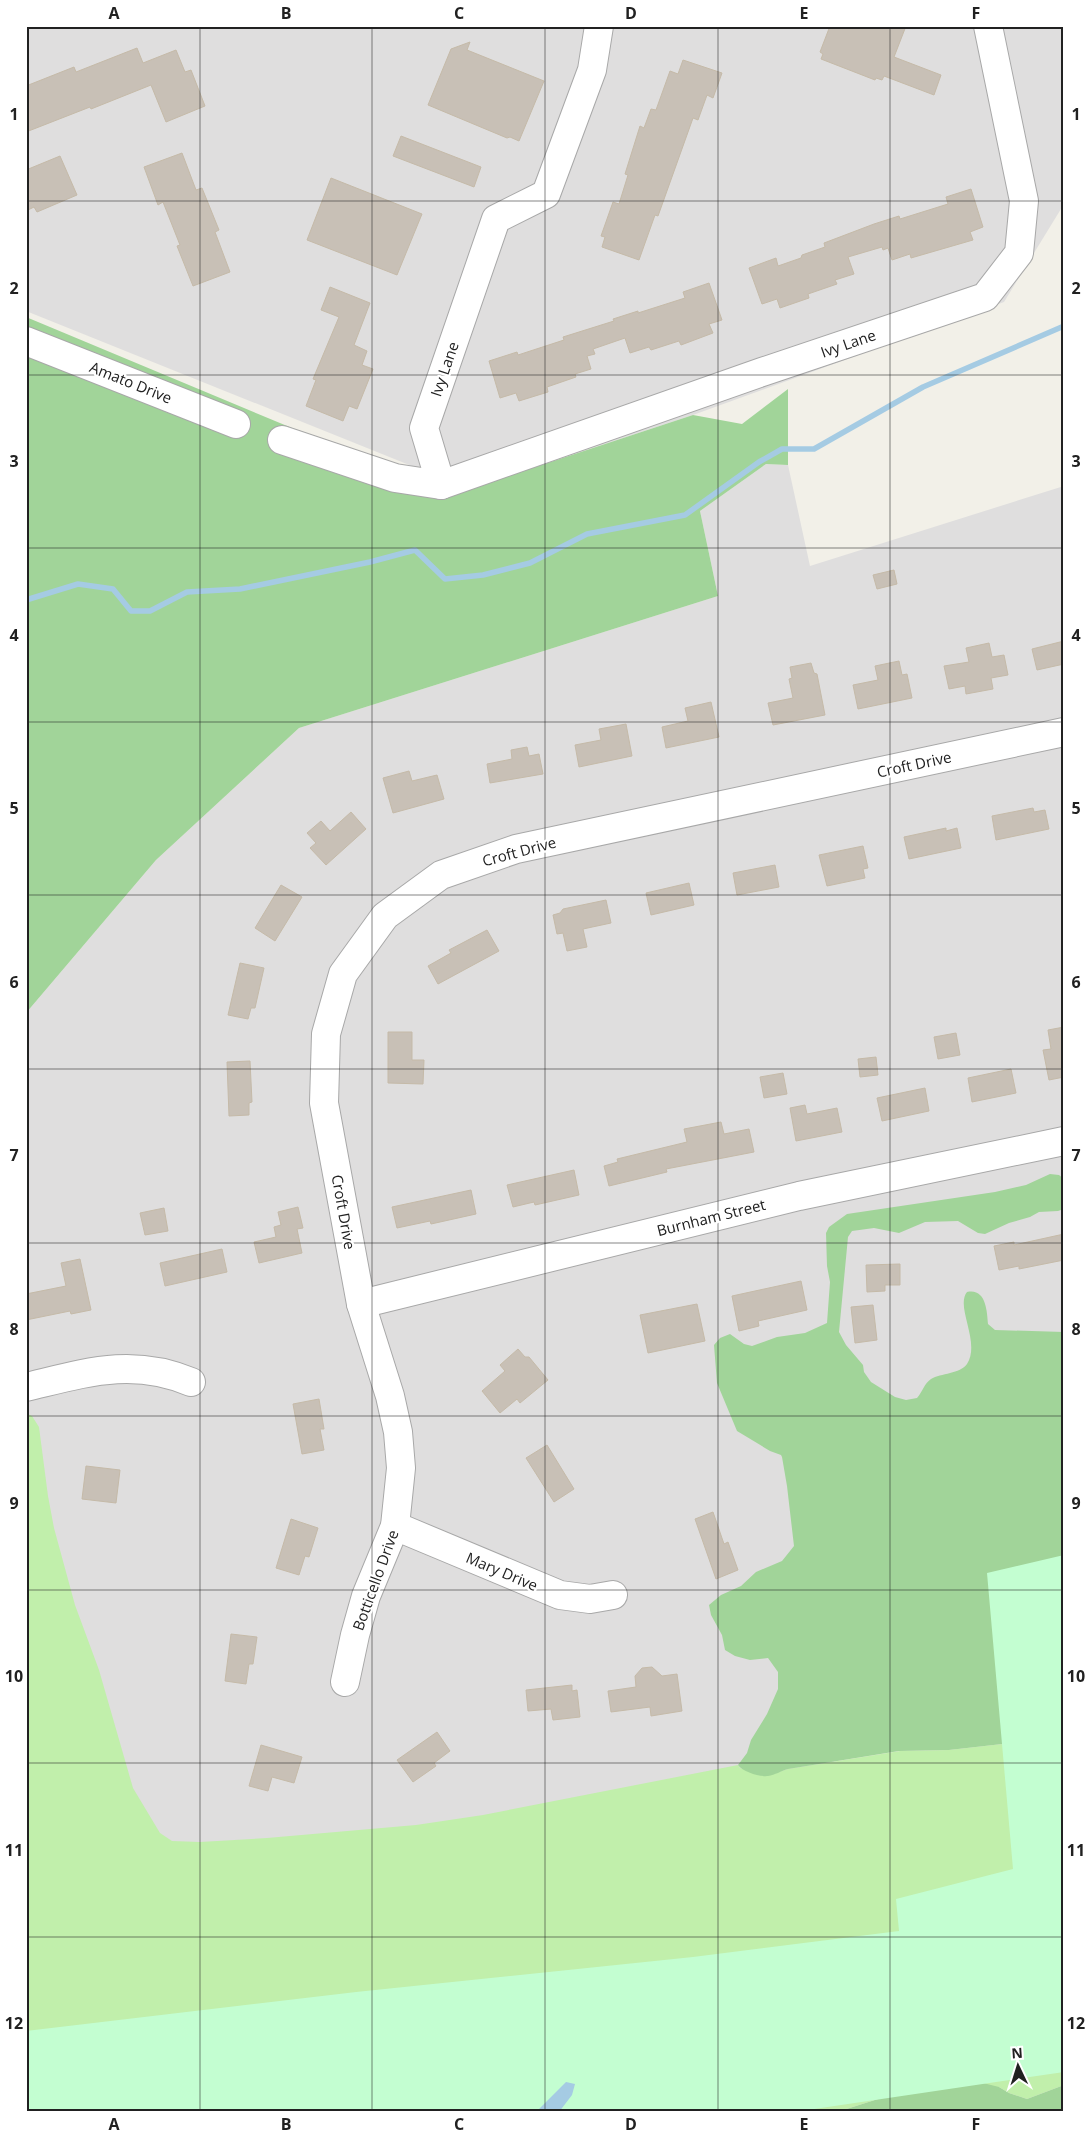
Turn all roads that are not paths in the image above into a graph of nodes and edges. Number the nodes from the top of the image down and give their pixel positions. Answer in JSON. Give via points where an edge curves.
{"nodes":[{"id":1,"x":600,"y":26,"type":"edge"},
{"id":2,"x":988,"y":26,"type":"edge"},
{"id":3,"x":26,"y":340,"type":"edge"},
{"id":4,"x":236,"y":424,"type":"dead end"},
{"id":5,"x":282,"y":440,"type":"dead end"},
{"id":6,"x":441,"y":485,"type":"junction"},
{"id":7,"x":1064,"y":732,"type":"edge"},
{"id":8,"x":1064,"y":1141,"type":"edge"},
{"id":9,"x":361,"y":1304,"type":"junction"},
{"id":10,"x":191,"y":1382,"type":"dead end"},
{"id":11,"x":26,"y":1387,"type":"edge"},
{"id":12,"x":395,"y":1526,"type":"junction"},
{"id":13,"x":613,"y":1595,"type":"dead end"},
{"id":14,"x":345,"y":1682,"type":"dead end"}],
"edges":[{"from":1,"to":6,"type":"street","name":"Ivy Lane","via":[[592,70],[546,194],[496,219],[424,428]]},
{"from":2,"to":6,"type":"street","name":"Ivy Lane","via":[[1024,201],[1019,253],[985,297]]},
{"from":3,"to":4,"type":"street","name":"Amato Drive"},
{"from":5,"to":6,"type":"street","name":"Ivy Lane","via":[[395,478]]},
{"from":7,"to":9,"type":"street","name":"Croft Drive","via":[[516,849],[441,875],[385,916],[343,974],[326,1034],[324,1103]]},
{"from":8,"to":9,"type":"street","name":"Burnham Street","via":[[799,1196]]},
{"from":9,"to":12,"type":"street","name":"Botticello Drive","via":[[398,1432],[401,1468]]},
{"from":10,"to":11,"type":"street","via":[[157,1371],[122,1368],[97,1370]]},
{"from":12,"to":13,"type":"street","name":"Mary Drive","via":[[560,1595],[590,1600]]},
{"from":12,"to":14,"type":"street","name":"Botticello Drive","via":[[366,1596]]}]}
